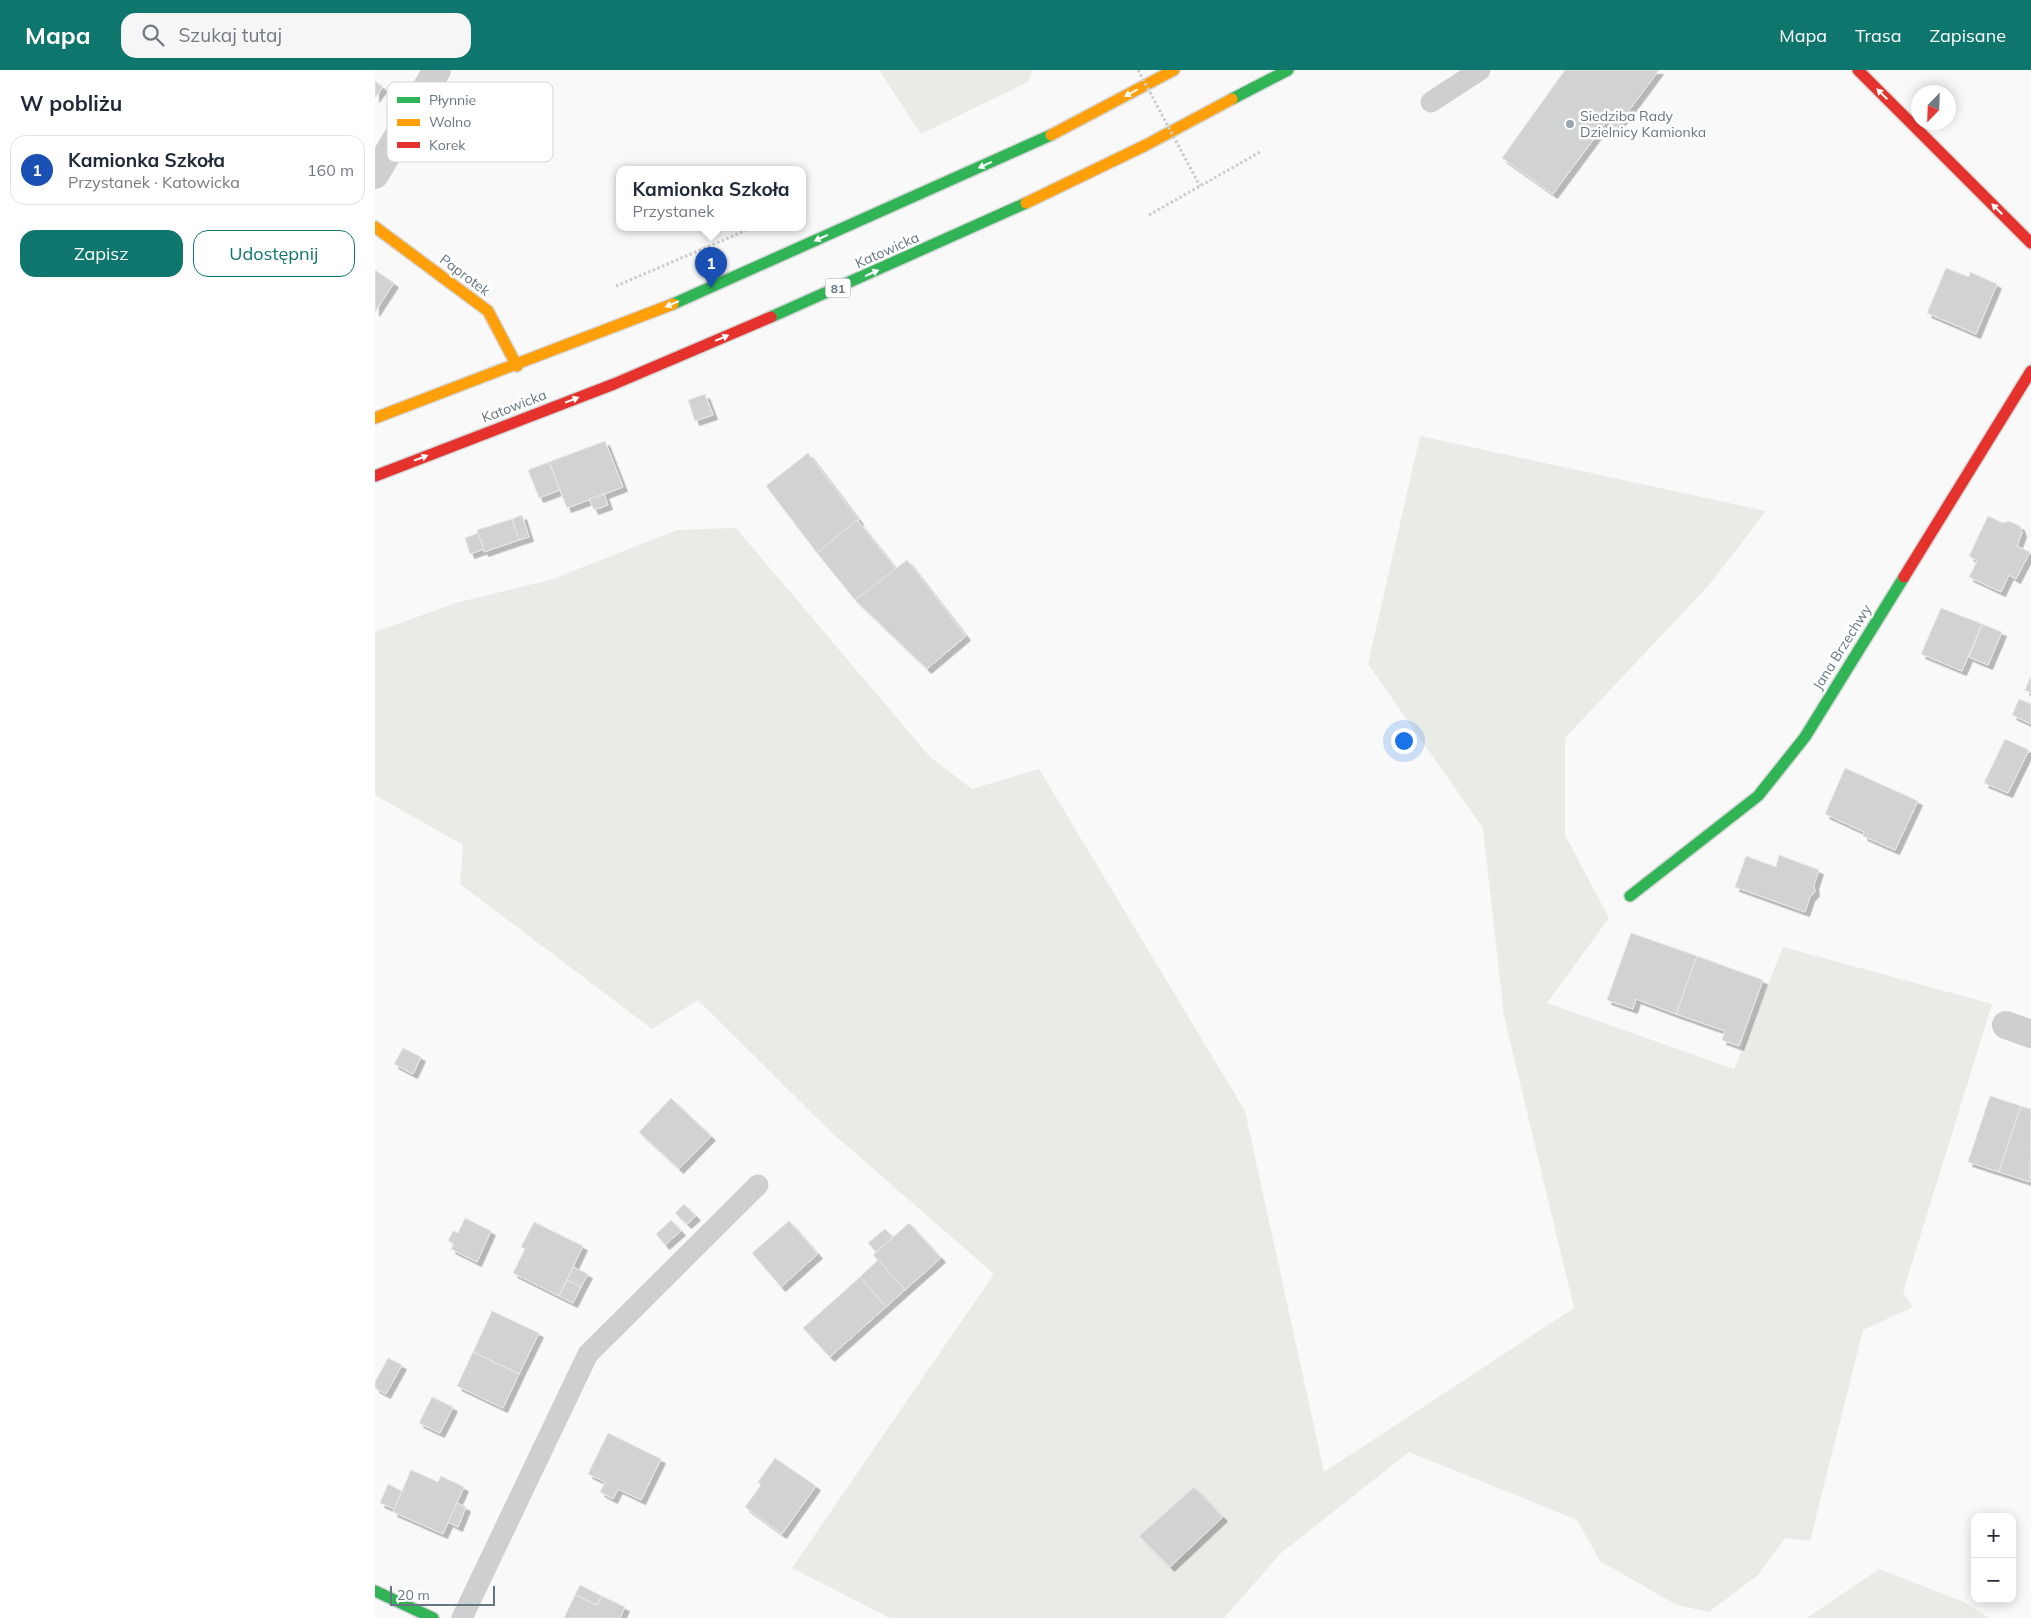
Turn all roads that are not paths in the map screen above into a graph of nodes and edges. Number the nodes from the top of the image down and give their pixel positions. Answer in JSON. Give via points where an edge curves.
{"nodes":[{"id":1,"x":437,"y":70,"type":"edge"},
{"id":2,"x":1174,"y":70,"type":"edge"},
{"id":3,"x":1288,"y":70,"type":"edge"},
{"id":4,"x":1480,"y":70,"type":"edge"},
{"id":5,"x":1858,"y":70,"type":"edge"},
{"id":6,"x":430,"y":82,"type":"edge"},
{"id":7,"x":1431,"y":102,"type":"dead end"},
{"id":8,"x":387,"y":155,"type":"edge"},
{"id":9,"x":375,"y":175,"type":"edge"},
{"id":10,"x":375,"y":228,"type":"edge"},
{"id":11,"x":2031,"y":243,"type":"edge"},
{"id":12,"x":517,"y":366,"type":"junction"},
{"id":13,"x":2031,"y":371,"type":"edge"},
{"id":14,"x":375,"y":418,"type":"edge"},
{"id":15,"x":375,"y":476,"type":"edge"},
{"id":16,"x":1630,"y":896,"type":"dead end"},
{"id":17,"x":2006,"y":1026,"type":"dead end"},
{"id":18,"x":2031,"y":1034,"type":"edge"},
{"id":19,"x":758,"y":1185,"type":"dead end"},
{"id":20,"x":375,"y":1591,"type":"edge"},
{"id":21,"x":403,"y":1612,"type":"edge"},
{"id":22,"x":433,"y":1618,"type":"edge"},
{"id":23,"x":462,"y":1618,"type":"edge"}],
"edges":[{"from":1,"to":6,"type":"street"},
{"from":2,"to":12,"type":"main road","one_way":true,"via":[[1047,136],[738,276]]},
{"from":15,"to":3,"type":"main road","name":"Katowicka","number":"81","one_way":true,"via":[[614,384],[847,284],[1146,146]]},
{"from":4,"to":7,"type":"lane"},
{"from":11,"to":5,"type":"main road","one_way":true},
{"from":8,"to":9,"type":"street"},
{"from":10,"to":12,"type":"main road","name":"Paprotek","via":[[488,311]]},
{"from":12,"to":14,"type":"main road"},
{"from":13,"to":16,"type":"main road","name":"Jana Brzechwy","via":[[1805,737],[1758,796]]},
{"from":17,"to":18,"type":"street"},
{"from":19,"to":23,"type":"lane","via":[[588,1354]]},
{"from":20,"to":21,"type":"main road"},
{"from":21,"to":22,"type":"main road"}]}
